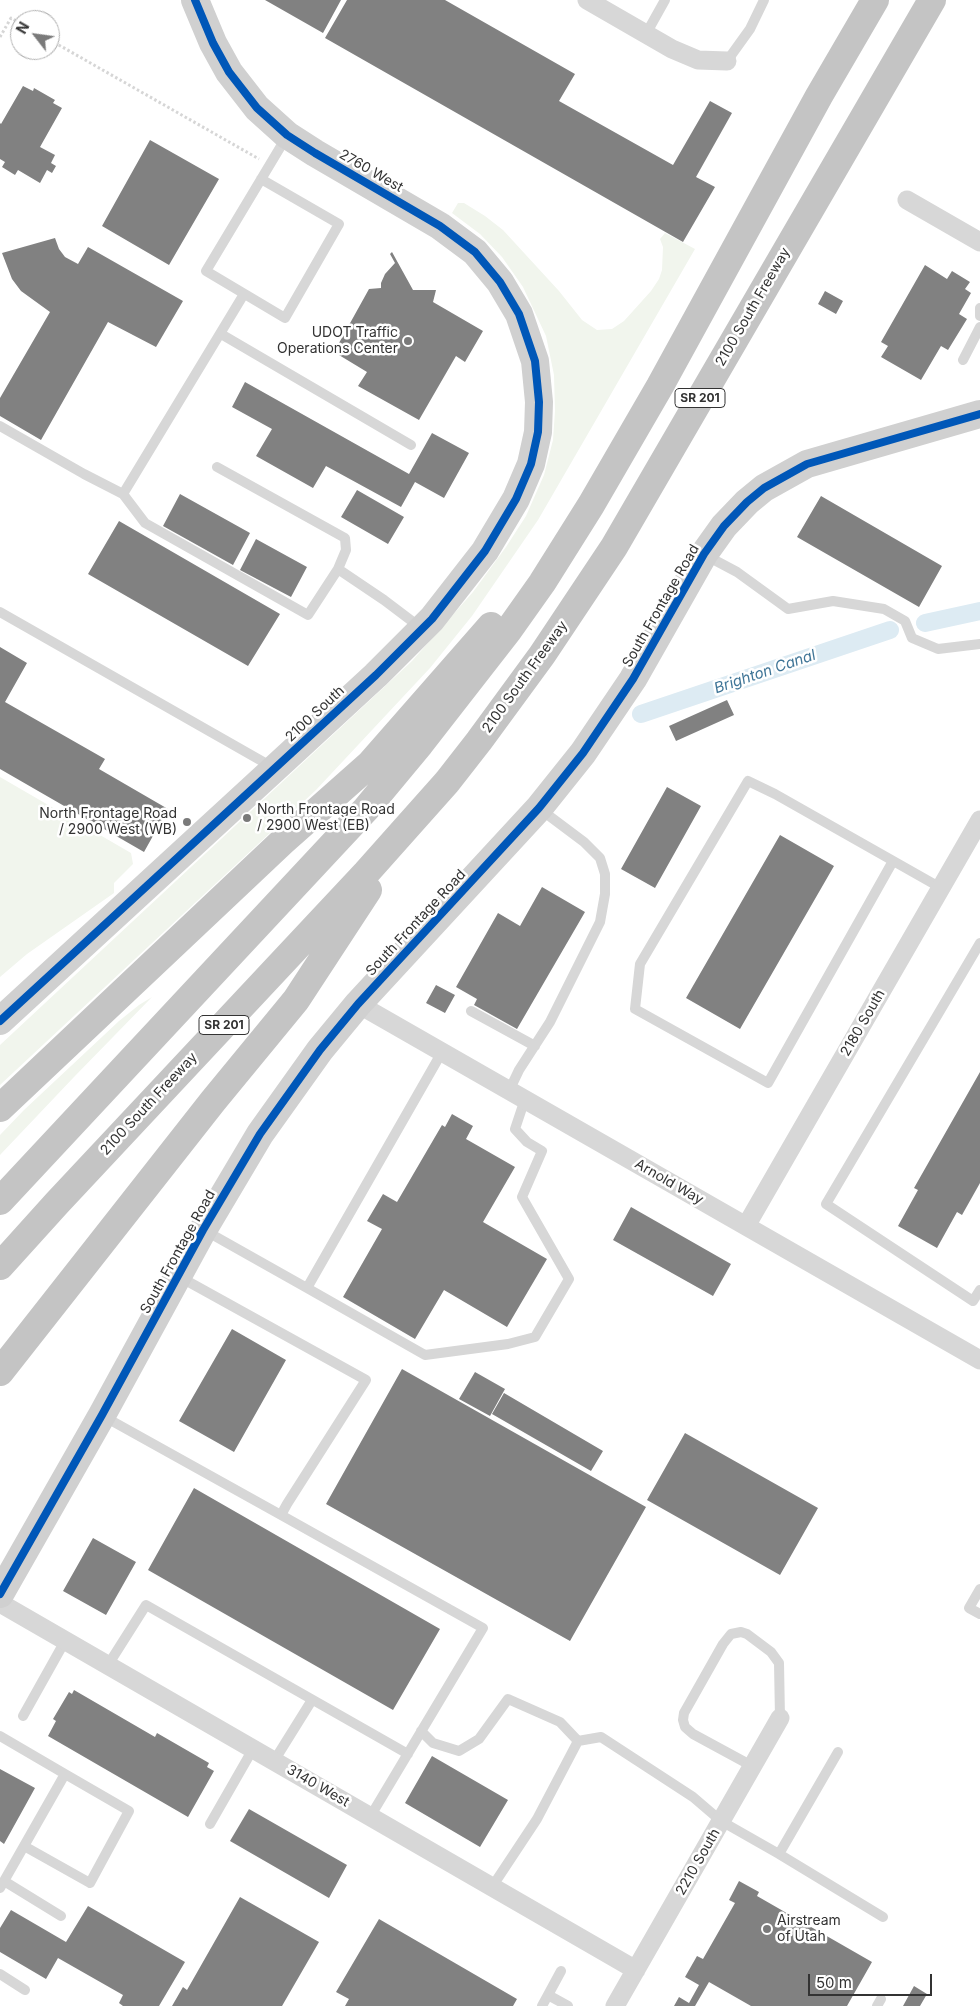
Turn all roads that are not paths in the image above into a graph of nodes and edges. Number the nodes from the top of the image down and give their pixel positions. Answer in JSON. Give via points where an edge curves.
{"nodes":[{"id":1,"x":195,"y":0,"type":"edge"},
{"id":2,"x":587,"y":0,"type":"edge"},
{"id":3,"x":664,"y":0,"type":"edge"},
{"id":4,"x":764,"y":0,"type":"edge"},
{"id":5,"x":863,"y":0,"type":"edge"},
{"id":6,"x":875,"y":0,"type":"edge"},
{"id":7,"x":932,"y":0,"type":"edge"},
{"id":8,"x":646,"y":34,"type":"junction"},
{"id":9,"x":727,"y":61,"type":"joint"},
{"id":10,"x":820,"y":96,"type":"junction"},
{"id":11,"x":287,"y":135,"type":"junction"},
{"id":12,"x":261,"y":179,"type":"junction"},
{"id":13,"x":907,"y":200,"type":"dead end"},
{"id":14,"x":980,"y":242,"type":"edge"},
{"id":15,"x":244,"y":294,"type":"junction"},
{"id":16,"x":980,"y":308,"type":"edge"},
{"id":17,"x":980,"y":316,"type":"edge"},
{"id":18,"x":980,"y":327,"type":"edge"},
{"id":19,"x":221,"y":334,"type":"junction"},
{"id":20,"x":963,"y":360,"type":"dead end"},
{"id":21,"x":535,"y":361,"type":"joint"},
{"id":22,"x":660,"y":386,"type":"junction"},
{"id":23,"x":980,"y":414,"type":"edge"},
{"id":24,"x":0,"y":426,"type":"edge"},
{"id":25,"x":411,"y":445,"type":"dead end"},
{"id":26,"x":217,"y":467,"type":"dead end"},
{"id":27,"x":123,"y":494,"type":"junction"},
{"id":28,"x":704,"y":554,"type":"junction"},
{"id":29,"x":338,"y":569,"type":"junction"},
{"id":30,"x":0,"y":612,"type":"edge"},
{"id":31,"x":422,"y":629,"type":"junction"},
{"id":32,"x":980,"y":644,"type":"edge"},
{"id":33,"x":275,"y":768,"type":"junction"},
{"id":34,"x":447,"y":782,"type":"junction"},
{"id":35,"x":539,"y":808,"type":"junction"},
{"id":36,"x":980,"y":820,"type":"edge"},
{"id":37,"x":893,"y":861,"type":"junction"},
{"id":38,"x":941,"y":888,"type":"junction"},
{"id":39,"x":980,"y":942,"type":"edge"},
{"id":40,"x":358,"y":1004,"type":"junction"},
{"id":41,"x":471,"y":1011,"type":"dead end"},
{"id":42,"x":0,"y":1021,"type":"edge"},
{"id":43,"x":535,"y":1046,"type":"junction"},
{"id":44,"x":442,"y":1052,"type":"junction"},
{"id":45,"x":517,"y":1095,"type":"junction"},
{"id":46,"x":0,"y":1108,"type":"edge"},
{"id":47,"x":0,"y":1201,"type":"edge"},
{"id":48,"x":746,"y":1226,"type":"junction"},
{"id":49,"x":204,"y":1230,"type":"junction"},
{"id":50,"x":0,"y":1266,"type":"edge"},
{"id":51,"x":178,"y":1276,"type":"junction"},
{"id":52,"x":307,"y":1288,"type":"junction"},
{"id":53,"x":980,"y":1290,"type":"edge"},
{"id":54,"x":980,"y":1360,"type":"edge"},
{"id":55,"x":0,"y":1372,"type":"edge"},
{"id":56,"x":102,"y":1415,"type":"junction"},
{"id":57,"x":281,"y":1515,"type":"junction"},
{"id":58,"x":980,"y":1589,"type":"edge"},
{"id":59,"x":0,"y":1594,"type":"edge"},
{"id":60,"x":0,"y":1603,"type":"edge"},
{"id":61,"x":980,"y":1614,"type":"edge"},
{"id":62,"x":65,"y":1640,"type":"junction"},
{"id":63,"x":108,"y":1665,"type":"junction"},
{"id":64,"x":312,"y":1700,"type":"junction"},
{"id":65,"x":22,"y":1716,"type":"dead end"},
{"id":66,"x":780,"y":1718,"type":"joint"},
{"id":67,"x":421,"y":1732,"type":"junction"},
{"id":68,"x":0,"y":1736,"type":"edge"},
{"id":69,"x":578,"y":1741,"type":"junction"},
{"id":70,"x":253,"y":1749,"type":"junction"},
{"id":71,"x":838,"y":1752,"type":"dead end"},
{"id":72,"x":408,"y":1754,"type":"junction"},
{"id":73,"x":274,"y":1761,"type":"junction"},
{"id":74,"x":752,"y":1766,"type":"junction"},
{"id":75,"x":65,"y":1774,"type":"junction"},
{"id":76,"x":370,"y":1817,"type":"junction"},
{"id":77,"x":721,"y":1820,"type":"junction"},
{"id":78,"x":210,"y":1824,"type":"dead end"},
{"id":79,"x":24,"y":1846,"type":"junction"},
{"id":80,"x":779,"y":1854,"type":"junction"},
{"id":81,"x":2,"y":1885,"type":"edge"},
{"id":82,"x":492,"y":1887,"type":"junction"},
{"id":83,"x":61,"y":1916,"type":"dead end"},
{"id":84,"x":883,"y":1917,"type":"dead end"},
{"id":85,"x":636,"y":1970,"type":"junction"},
{"id":86,"x":561,"y":1971,"type":"dead end"},
{"id":87,"x":0,"y":1974,"type":"edge"},
{"id":88,"x":25,"y":1990,"type":"dead end"},
{"id":89,"x":548,"y":1995,"type":"junction"},
{"id":90,"x":542,"y":2006,"type":"edge"},
{"id":91,"x":568,"y":2006,"type":"edge"},
{"id":92,"x":615,"y":2006,"type":"edge"}],
"edges":[{"from":1,"to":11,"type":"street","name":"2760 West","via":[[229,72],[257,108]]},
{"from":2,"to":8,"type":"street"},
{"from":3,"to":8,"type":"lane"},
{"from":4,"to":9,"type":"lane","via":[[750,29]]},
{"from":5,"to":10,"type":"highway"},
{"from":6,"to":10,"type":"highway","number":"SR 201"},
{"from":7,"to":34,"type":"highway","name":"2100 South Freeway","number":"SR 201","via":[[614,547],[542,655]]},
{"from":8,"to":9,"type":"street","via":[[698,60]]},
{"from":10,"to":22,"type":"highway","number":"SR 201"},
{"from":11,"to":12,"type":"lane"},
{"from":11,"to":21,"type":"street","name":"2760 West","via":[[440,226],[475,252],[500,282],[519,314]]},
{"from":12,"to":15,"type":"lane","via":[[206,271]]},
{"from":12,"to":15,"type":"lane","via":[[339,224],[284,318]]},
{"from":13,"to":14,"type":"street"},
{"from":15,"to":19,"type":"lane"},
{"from":16,"to":17,"type":"lane"},
{"from":18,"to":20,"type":"lane"},
{"from":19,"to":25,"type":"lane"},
{"from":19,"to":27,"type":"lane"},
{"from":21,"to":31,"type":"street","name":"2100 South","via":[[538,432],[531,464],[516,499],[485,551]]},
{"from":22,"to":46,"type":"highway","via":[[585,500],[502,613],[370,764],[282,842]]},
{"from":22,"to":47,"type":"highway","number":"SR 201","via":[[542,583],[420,744],[359,816]]},
{"from":23,"to":28,"type":"street","name":"South Frontage Road","via":[[807,464],[785,475],[747,502]]},
{"from":24,"to":27,"type":"lane"},
{"from":26,"to":29,"type":"lane","via":[[345,538],[346,550]]},
{"from":27,"to":29,"type":"lane","via":[[146,523],[308,615]]},
{"from":28,"to":32,"type":"lane","via":[[737,572],[788,609],[833,601],[884,609],[905,621],[912,638],[938,649]]},
{"from":28,"to":35,"type":"street","name":"South Frontage Road","via":[[633,679]]},
{"from":29,"to":31,"type":"lane"},
{"from":30,"to":33,"type":"lane"},
{"from":31,"to":33,"type":"street","name":"2100 South"},
{"from":33,"to":42,"type":"street","name":"2100 South"},
{"from":34,"to":50,"type":"highway","name":"2100 South Freeway","number":"SR 201"},
{"from":34,"to":55,"type":"highway","via":[[357,906],[296,1000]]},
{"from":35,"to":40,"type":"street","name":"South Frontage Road"},
{"from":35,"to":43,"type":"lane","via":[[584,842],[600,858],[606,874],[600,922]]},
{"from":36,"to":38,"type":"street","name":"2180 South"},
{"from":37,"to":37,"type":"lane","via":[[748,781],[640,964],[635,1009],[768,1083]]},
{"from":37,"to":38,"type":"lane"},
{"from":38,"to":48,"type":"street","name":"2180 South"},
{"from":39,"to":53,"type":"lane","via":[[826,1204],[973,1301]]},
{"from":40,"to":44,"type":"street","name":"Arnold Way"},
{"from":40,"to":49,"type":"street","name":"South Frontage Road","via":[[320,1050],[260,1134]]},
{"from":41,"to":43,"type":"lane"},
{"from":43,"to":45,"type":"lane","via":[[519,1070]]},
{"from":44,"to":45,"type":"street","name":"Arnold Way"},
{"from":44,"to":52,"type":"lane"},
{"from":45,"to":48,"type":"street","name":"Arnold Way"},
{"from":45,"to":52,"type":"lane","via":[[515,1129],[542,1152],[522,1197],[569,1279],[535,1336],[508,1344],[425,1355]]},
{"from":48,"to":54,"type":"street","name":"Arnold Way"},
{"from":49,"to":51,"type":"street","name":"South Frontage Road"},
{"from":49,"to":52,"type":"lane"},
{"from":51,"to":56,"type":"street","name":"South Frontage Road"},
{"from":51,"to":57,"type":"lane","via":[[366,1380]]},
{"from":56,"to":57,"type":"lane"},
{"from":56,"to":59,"type":"street","name":"South Frontage Road"},
{"from":57,"to":67,"type":"lane","via":[[483,1628]]},
{"from":58,"to":61,"type":"lane","via":[[969,1608]]},
{"from":60,"to":62,"type":"street","name":"3140 West"},
{"from":62,"to":63,"type":"street","name":"3140 West"},
{"from":62,"to":65,"type":"lane"},
{"from":63,"to":64,"type":"lane","via":[[146,1605]]},
{"from":63,"to":70,"type":"street","name":"3140 West"},
{"from":64,"to":72,"type":"lane"},
{"from":64,"to":73,"type":"lane"},
{"from":66,"to":74,"type":"street","name":"2210 South"},
{"from":66,"to":74,"type":"lane","via":[[779,1662],[748,1634],[731,1634],[682,1720],[693,1734]]},
{"from":67,"to":69,"type":"lane","via":[[433,1743],[459,1751],[479,1740],[508,1699],[560,1722]]},
{"from":67,"to":72,"type":"lane"},
{"from":68,"to":75,"type":"lane"},
{"from":69,"to":77,"type":"lane","via":[[601,1737],[694,1798]]},
{"from":69,"to":82,"type":"lane","via":[[537,1819]]},
{"from":70,"to":73,"type":"street","name":"3140 West"},
{"from":70,"to":78,"type":"lane"},
{"from":71,"to":80,"type":"lane"},
{"from":72,"to":76,"type":"lane"},
{"from":73,"to":76,"type":"street","name":"3140 West"},
{"from":74,"to":77,"type":"street","name":"2210 South"},
{"from":75,"to":79,"type":"lane"},
{"from":75,"to":79,"type":"lane","via":[[130,1811],[90,1883]]},
{"from":76,"to":82,"type":"street","name":"3140 West"},
{"from":77,"to":80,"type":"lane"},
{"from":77,"to":85,"type":"street","name":"2210 South"},
{"from":79,"to":81,"type":"lane"},
{"from":80,"to":84,"type":"lane"},
{"from":81,"to":83,"type":"lane"},
{"from":82,"to":85,"type":"street","name":"3140 West"},
{"from":85,"to":92,"type":"street","name":"2210 South"},
{"from":86,"to":89,"type":"lane"},
{"from":87,"to":88,"type":"lane"},
{"from":89,"to":90,"type":"lane"},
{"from":89,"to":91,"type":"lane"}]}
